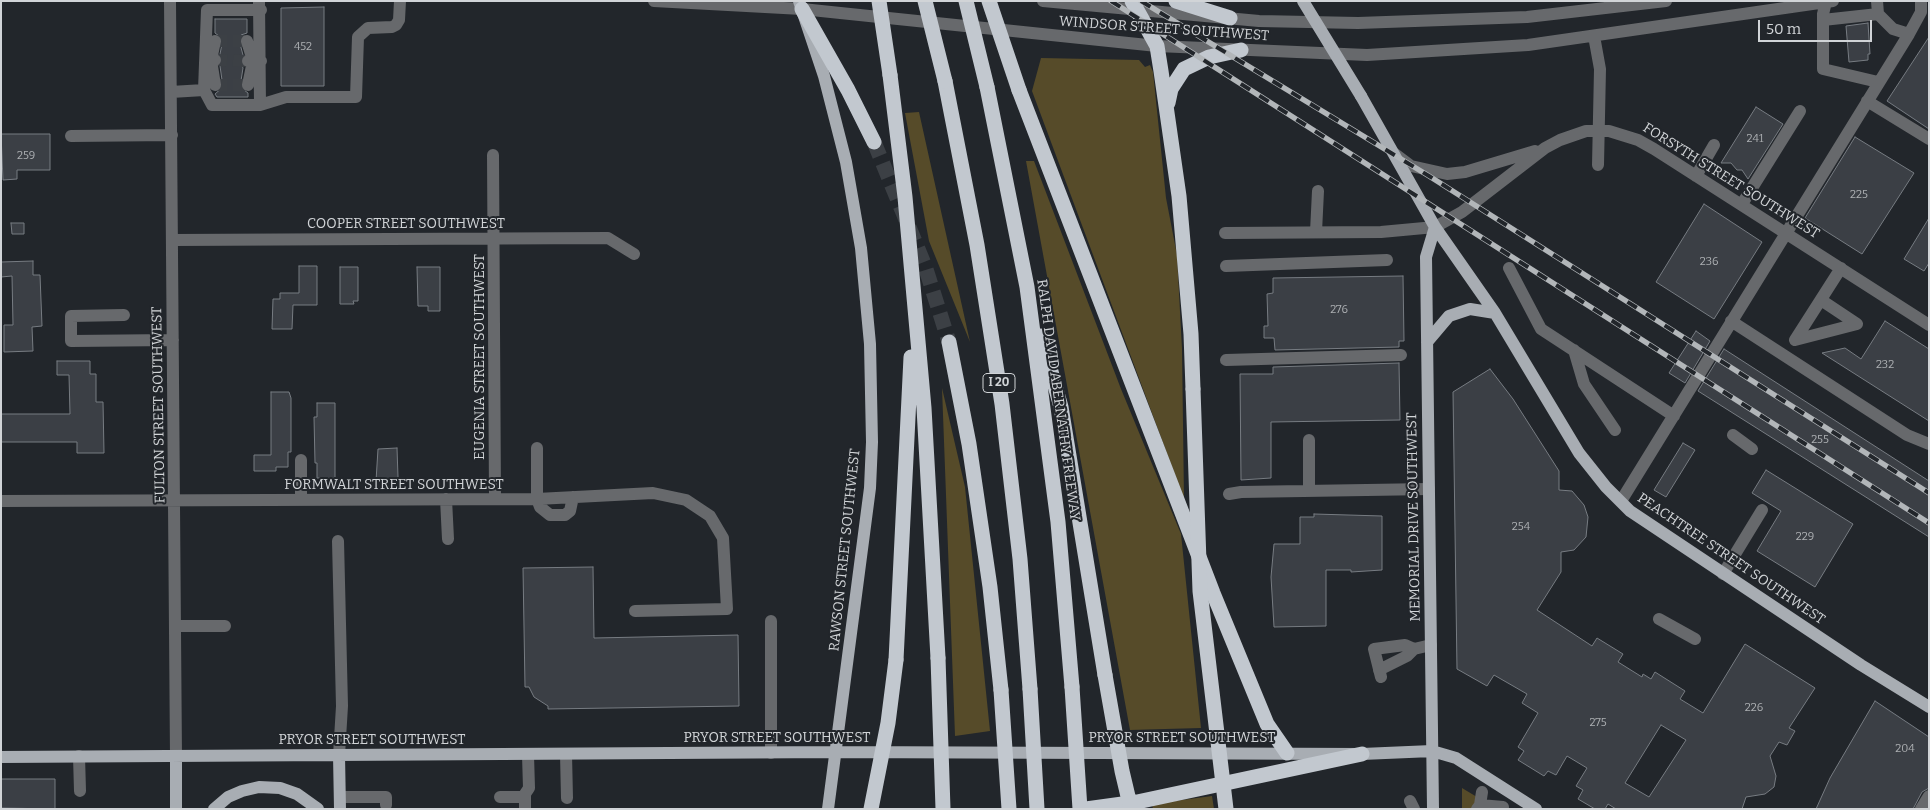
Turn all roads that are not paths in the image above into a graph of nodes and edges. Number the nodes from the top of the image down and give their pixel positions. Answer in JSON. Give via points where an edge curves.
{"nodes":[{"id":1,"x":170,"y":1,"type":"edge"},
{"id":2,"x":400,"y":1,"type":"edge"},
{"id":3,"x":654,"y":1,"type":"edge"},
{"id":4,"x":879,"y":1,"type":"edge"},
{"id":5,"x":925,"y":1,"type":"edge"},
{"id":6,"x":966,"y":1,"type":"edge"},
{"id":7,"x":989,"y":1,"type":"edge"},
{"id":8,"x":1043,"y":1,"type":"edge"},
{"id":9,"x":1176,"y":1,"type":"edge"},
{"id":10,"x":1303,"y":1,"type":"edge"},
{"id":11,"x":1666,"y":1,"type":"edge"},
{"id":12,"x":1921,"y":1,"type":"edge"},
{"id":13,"x":1830,"y":2,"type":"edge"},
{"id":14,"x":260,"y":5,"type":"edge"},
{"id":15,"x":801,"y":5,"type":"edge"},
{"id":16,"x":1135,"y":6,"type":"edge"},
{"id":17,"x":1877,"y":8,"type":"edge"},
{"id":18,"x":1230,"y":18,"type":"junction"},
{"id":19,"x":1823,"y":20,"type":"junction"},
{"id":20,"x":1909,"y":34,"type":"junction"},
{"id":21,"x":1594,"y":36,"type":"junction"},
{"id":22,"x":215,"y":41,"type":"dead end"},
{"id":23,"x":248,"y":41,"type":"dead end"},
{"id":24,"x":1157,"y":46,"type":"junction"},
{"id":25,"x":1241,"y":50,"type":"junction"},
{"id":26,"x":211,"y":60,"type":"junction"},
{"id":27,"x":254,"y":61,"type":"junction"},
{"id":28,"x":1878,"y":82,"type":"junction"},
{"id":29,"x":248,"y":85,"type":"dead end"},
{"id":30,"x":210,"y":88,"type":"junction"},
{"id":31,"x":171,"y":92,"type":"junction"},
{"id":32,"x":1867,"y":101,"type":"junction"},
{"id":33,"x":260,"y":105,"type":"junction"},
{"id":34,"x":1167,"y":107,"type":"junction"},
{"id":35,"x":1800,"y":111,"type":"dead end"},
{"id":36,"x":1597,"y":131,"type":"junction"},
{"id":37,"x":172,"y":135,"type":"junction"},
{"id":38,"x":71,"y":136,"type":"dead end"},
{"id":39,"x":1929,"y":139,"type":"edge"},
{"id":40,"x":874,"y":142,"type":"tunnel mouth"},
{"id":41,"x":1714,"y":145,"type":"dead end"},
{"id":42,"x":1545,"y":148,"type":"junction"},
{"id":43,"x":1394,"y":154,"type":"junction"},
{"id":44,"x":492,"y":155,"type":"dead end"},
{"id":45,"x":1598,"y":165,"type":"dead end"},
{"id":46,"x":1696,"y":176,"type":"junction"},
{"id":47,"x":1318,"y":191,"type":"dead end"},
{"id":48,"x":1742,"y":204,"type":"junction"},
{"id":49,"x":1435,"y":227,"type":"junction"},
{"id":50,"x":1316,"y":232,"type":"junction"},
{"id":51,"x":1786,"y":232,"type":"junction"},
{"id":52,"x":1225,"y":233,"type":"dead end"},
{"id":53,"x":494,"y":238,"type":"junction"},
{"id":54,"x":172,"y":240,"type":"junction"},
{"id":55,"x":634,"y":254,"type":"dead end"},
{"id":56,"x":1387,"y":260,"type":"dead end"},
{"id":57,"x":1226,"y":266,"type":"dead end"},
{"id":58,"x":1510,"y":268,"type":"dead end"},
{"id":59,"x":1841,"y":268,"type":"junction"},
{"id":60,"x":1027,"y":287,"type":"junction"},
{"id":61,"x":1821,"y":300,"type":"dead end"},
{"id":62,"x":914,"y":306,"type":"junction"},
{"id":63,"x":1495,"y":313,"type":"junction"},
{"id":64,"x":124,"y":315,"type":"dead end"},
{"id":65,"x":1731,"y":321,"type":"junction"},
{"id":66,"x":1929,"y":325,"type":"edge"},
{"id":67,"x":173,"y":340,"type":"junction"},
{"id":68,"x":949,"y":342,"type":"tunnel mouth"},
{"id":69,"x":1427,"y":342,"type":"junction"},
{"id":70,"x":1574,"y":350,"type":"junction"},
{"id":71,"x":1401,"y":355,"type":"dead end"},
{"id":72,"x":1226,"y":360,"type":"dead end"},
{"id":73,"x":1674,"y":416,"type":"junction"},
{"id":74,"x":1615,"y":430,"type":"dead end"},
{"id":75,"x":1733,"y":436,"type":"dead end"},
{"id":76,"x":1309,"y":440,"type":"dead end"},
{"id":77,"x":1929,"y":444,"type":"edge"},
{"id":78,"x":537,"y":448,"type":"dead end"},
{"id":79,"x":1752,"y":449,"type":"dead end"},
{"id":80,"x":300,"y":460,"type":"dead end"},
{"id":81,"x":1429,"y":489,"type":"junction"},
{"id":82,"x":1309,"y":491,"type":"junction"},
{"id":83,"x":1229,"y":494,"type":"dead end"},
{"id":84,"x":573,"y":497,"type":"junction"},
{"id":85,"x":495,"y":499,"type":"junction"},
{"id":86,"x":537,"y":499,"type":"junction"},
{"id":87,"x":301,"y":500,"type":"junction"},
{"id":88,"x":446,"y":500,"type":"junction"},
{"id":89,"x":1,"y":501,"type":"edge"},
{"id":90,"x":175,"y":501,"type":"junction"},
{"id":91,"x":1621,"y":501,"type":"junction"},
{"id":92,"x":1762,"y":510,"type":"dead end"},
{"id":93,"x":448,"y":539,"type":"dead end"},
{"id":94,"x":338,"y":541,"type":"dead end"},
{"id":95,"x":1723,"y":574,"type":"junction"},
{"id":96,"x":635,"y":611,"type":"dead end"},
{"id":97,"x":1660,"y":619,"type":"dead end"},
{"id":98,"x":771,"y":621,"type":"dead end"},
{"id":99,"x":175,"y":626,"type":"junction"},
{"id":100,"x":225,"y":626,"type":"dead end"},
{"id":101,"x":1695,"y":639,"type":"dead end"},
{"id":102,"x":1431,"y":646,"type":"junction"},
{"id":103,"x":1414,"y":649,"type":"junction"},
{"id":104,"x":1929,"y":707,"type":"edge"},
{"id":105,"x":1432,"y":750,"type":"junction"},
{"id":106,"x":836,"y":752,"type":"junction"},
{"id":107,"x":771,"y":753,"type":"junction"},
{"id":108,"x":1287,"y":753,"type":"junction"},
{"id":109,"x":528,"y":754,"type":"junction"},
{"id":110,"x":566,"y":754,"type":"junction"},
{"id":111,"x":1362,"y":754,"type":"junction"},
{"id":112,"x":339,"y":755,"type":"junction"},
{"id":113,"x":1,"y":756,"type":"edge"},
{"id":114,"x":79,"y":756,"type":"junction"},
{"id":115,"x":176,"y":756,"type":"junction"},
{"id":116,"x":80,"y":791,"type":"dead end"},
{"id":117,"x":1482,"y":792,"type":"dead end"},
{"id":118,"x":1929,"y":796,"type":"edge"},
{"id":119,"x":500,"y":797,"type":"dead end"},
{"id":120,"x":566,"y":798,"type":"dead end"},
{"id":121,"x":340,"y":803,"type":"edge"},
{"id":122,"x":525,"y":803,"type":"edge"},
{"id":123,"x":386,"y":806,"type":"dead end"},
{"id":124,"x":1479,"y":807,"type":"edge"},
{"id":125,"x":1503,"y":807,"type":"dead end"},
{"id":126,"x":176,"y":809,"type":"edge"},
{"id":127,"x":214,"y":809,"type":"edge"},
{"id":128,"x":318,"y":809,"type":"edge"},
{"id":129,"x":828,"y":809,"type":"edge"},
{"id":130,"x":871,"y":809,"type":"edge"},
{"id":131,"x":943,"y":809,"type":"edge"},
{"id":132,"x":1009,"y":809,"type":"edge"},
{"id":133,"x":1037,"y":809,"type":"edge"},
{"id":134,"x":1080,"y":809,"type":"edge"},
{"id":135,"x":1086,"y":809,"type":"edge"},
{"id":136,"x":1131,"y":809,"type":"edge"},
{"id":137,"x":1226,"y":809,"type":"edge"},
{"id":138,"x":1433,"y":809,"type":"edge"},
{"id":139,"x":1536,"y":809,"type":"edge"},
{"id":140,"x":1921,"y":809,"type":"edge"}],
"edges":[{"from":1,"to":31,"type":"street","name":"FULTON STREET SOUTHWEST"},
{"from":2,"to":33,"type":"street","via":[[396,25],[368,28],[358,37],[356,97],[286,96]]},
{"from":3,"to":15,"type":"street","name":"WINDSOR STREET SOUTHWEST"},
{"from":4,"to":62,"type":"highway","bridge":true,"via":[[905,197]]},
{"from":5,"to":133,"type":"highway","number":"I 20","bridge":true,"via":[[945,81],[977,245],[1002,404],[1019,550]]},
{"from":6,"to":60,"type":"highway","name":"RALPH DAVID ABERNATHY FREEWAY","bridge":true,"via":[[987,87]]},
{"from":7,"to":108,"type":"highway","bridge":true,"via":[[1019,90],[1213,594],[1267,724]]},
{"from":8,"to":16,"type":"street","name":"WINDSOR STREET SOUTHWEST"},
{"from":9,"to":18,"type":"highway"},
{"from":10,"to":43,"type":"main road","name":"PEACHTREE STREET SOUTHWEST","bridge":true},
{"from":11,"to":18,"type":"street","name":"WINDSOR STREET SOUTHWEST","via":[[1527,16],[1358,24]]},
{"from":12,"to":20,"type":"street","via":[[1921,12]]},
{"from":13,"to":19,"type":"street"},
{"from":13,"to":21,"type":"street","name":"WINDSOR STREET SOUTHWEST"},
{"from":14,"to":26,"type":"street","via":[[206,10]]},
{"from":14,"to":27,"type":"street"},
{"from":15,"to":24,"type":"street","name":"WINDSOR STREET SOUTHWEST"},
{"from":15,"to":40,"type":"highway"},
{"from":15,"to":106,"type":"main road","name":"RAWSON STREET SOUTHWEST","via":[[824,76],[846,162],[861,248],[870,344],[870,488]]},
{"from":16,"to":18,"type":"street","name":"WINDSOR STREET SOUTHWEST"},
{"from":16,"to":24,"type":"highway"},
{"from":17,"to":19,"type":"street"},
{"from":17,"to":20,"type":"street","via":[[1892,29]]},
{"from":19,"to":28,"type":"street","via":[[1823,70]]},
{"from":20,"to":28,"type":"street"},
{"from":21,"to":25,"type":"street","name":"WINDSOR STREET SOUTHWEST","via":[[1495,48],[1377,55]]},
{"from":21,"to":36,"type":"street","via":[[1600,69]]},
{"from":22,"to":26,"type":"street"},
{"from":23,"to":27,"type":"street"},
{"from":24,"to":25,"type":"street","name":"WINDSOR STREET SOUTHWEST"},
{"from":24,"to":34,"type":"highway"},
{"from":25,"to":34,"type":"highway","via":[[1209,57],[1184,69],[1171,89]]},
{"from":26,"to":30,"type":"street"},
{"from":27,"to":29,"type":"street"},
{"from":27,"to":33,"type":"street"},
{"from":28,"to":32,"type":"street"},
{"from":30,"to":31,"type":"street"},
{"from":30,"to":33,"type":"street","via":[[212,105]]},
{"from":31,"to":37,"type":"street","name":"FULTON STREET SOUTHWEST"},
{"from":32,"to":39,"type":"street"},
{"from":32,"to":51,"type":"street"},
{"from":34,"to":137,"type":"highway","bridge":true,"via":[[1179,196],[1191,334],[1200,591]]},
{"from":35,"to":48,"type":"street"},
{"from":36,"to":42,"type":"street","name":"FORSYTH STREET SOUTHWEST","via":[[1573,135]]},
{"from":36,"to":45,"type":"street"},
{"from":36,"to":46,"type":"street","name":"FORSYTH STREET SOUTHWEST","via":[[1621,133],[1638,140]]},
{"from":37,"to":38,"type":"street"},
{"from":37,"to":54,"type":"street","name":"FULTON STREET SOUTHWEST"},
{"from":41,"to":46,"type":"street"},
{"from":42,"to":43,"type":"street","via":[[1465,172],[1447,174],[1411,166]]},
{"from":42,"to":49,"type":"street","name":"FORSYTH STREET SOUTHWEST","via":[[1462,212]]},
{"from":43,"to":49,"type":"main road","name":"PEACHTREE STREET SOUTHWEST"},
{"from":44,"to":53,"type":"street","name":"EUGENIA STREET SOUTHWEST"},
{"from":46,"to":48,"type":"street","name":"FORSYTH STREET SOUTHWEST"},
{"from":47,"to":50,"type":"street"},
{"from":48,"to":51,"type":"street","name":"FORSYTH STREET SOUTHWEST"},
{"from":49,"to":50,"type":"street","via":[[1380,232]]},
{"from":49,"to":63,"type":"main road","name":"PEACHTREE STREET SOUTHWEST"},
{"from":49,"to":69,"type":"main road","name":"MEMORIAL DRIVE SOUTHWEST","via":[[1426,257]]},
{"from":50,"to":52,"type":"street"},
{"from":51,"to":59,"type":"street","name":"FORSYTH STREET SOUTHWEST"},
{"from":51,"to":65,"type":"street"},
{"from":53,"to":54,"type":"street","name":"COOPER STREET SOUTHWEST"},
{"from":53,"to":55,"type":"street","name":"COOPER STREET SOUTHWEST","via":[[608,238]]},
{"from":53,"to":85,"type":"street","name":"EUGENIA STREET SOUTHWEST"},
{"from":54,"to":67,"type":"street","name":"FULTON STREET SOUTHWEST"},
{"from":56,"to":57,"type":"street"},
{"from":58,"to":70,"type":"street","via":[[1541,329]]},
{"from":59,"to":61,"type":"street"},
{"from":59,"to":66,"type":"street","name":"FORSYTH STREET SOUTHWEST"},
{"from":60,"to":134,"type":"highway","name":"RALPH DAVID ABERNATHY FREEWAY","bridge":true,"via":[[1058,522]]},
{"from":60,"to":136,"type":"highway","bridge":true,"via":[[1061,407],[1105,675]]},
{"from":62,"to":130,"type":"highway","bridge":true,"via":[[896,660],[888,723]]},
{"from":62,"to":131,"type":"highway","bridge":true,"via":[[924,408]]},
{"from":63,"to":69,"type":"main road","via":[[1470,309],[1449,316]]},
{"from":63,"to":91,"type":"main road","name":"PEACHTREE STREET SOUTHWEST","via":[[1579,453]]},
{"from":64,"to":67,"type":"street","via":[[71,316],[71,341]]},
{"from":65,"to":73,"type":"street"},
{"from":65,"to":77,"type":"street","via":[[1907,435]]},
{"from":67,"to":90,"type":"street","name":"FULTON STREET SOUTHWEST"},
{"from":68,"to":132,"type":"highway","bridge":true,"via":[[969,444],[990,588]]},
{"from":69,"to":81,"type":"main road","name":"MEMORIAL DRIVE SOUTHWEST"},
{"from":70,"to":73,"type":"street"},
{"from":70,"to":74,"type":"street","via":[[1584,384]]},
{"from":71,"to":72,"type":"street"},
{"from":73,"to":91,"type":"street"},
{"from":75,"to":79,"type":"street"},
{"from":76,"to":82,"type":"street"},
{"from":78,"to":86,"type":"street"},
{"from":80,"to":87,"type":"street"},
{"from":81,"to":82,"type":"street"},
{"from":81,"to":102,"type":"main road","name":"MEMORIAL DRIVE SOUTHWEST"},
{"from":82,"to":83,"type":"street"},
{"from":84,"to":86,"type":"street","name":"FORMWALT STREET SOUTHWEST"},
{"from":84,"to":86,"type":"street","via":[[570,511],[559,516],[545,512]]},
{"from":84,"to":96,"type":"street","name":"FORMWALT STREET SOUTHWEST","via":[[653,493],[686,500],[710,516],[723,538],[727,609]]},
{"from":85,"to":86,"type":"street","name":"FORMWALT STREET SOUTHWEST"},
{"from":85,"to":88,"type":"street","name":"FORMWALT STREET SOUTHWEST"},
{"from":87,"to":88,"type":"street","name":"FORMWALT STREET SOUTHWEST"},
{"from":87,"to":90,"type":"street","name":"FORMWALT STREET SOUTHWEST"},
{"from":88,"to":93,"type":"street"},
{"from":89,"to":90,"type":"street","name":"FORMWALT STREET SOUTHWEST"},
{"from":90,"to":99,"type":"street","name":"FULTON STREET SOUTHWEST"},
{"from":91,"to":95,"type":"main road","name":"PEACHTREE STREET SOUTHWEST","via":[[1630,511]]},
{"from":92,"to":95,"type":"street"},
{"from":94,"to":112,"type":"street","via":[[342,706]]},
{"from":95,"to":104,"type":"main road","name":"PEACHTREE STREET SOUTHWEST"},
{"from":97,"to":101,"type":"street"},
{"from":98,"to":107,"type":"street"},
{"from":99,"to":100,"type":"street"},
{"from":99,"to":115,"type":"street","name":"FULTON STREET SOUTHWEST"},
{"from":102,"to":103,"type":"street"},
{"from":102,"to":105,"type":"main road","name":"MEMORIAL DRIVE SOUTHWEST"},
{"from":103,"to":103,"type":"street","via":[[1403,658],[1380,673],[1374,649],[1405,645]]},
{"from":105,"to":111,"type":"main road","name":"PRYOR STREET SOUTHWEST"},
{"from":105,"to":138,"type":"main road","name":"MEMORIAL DRIVE SOUTHWEST"},
{"from":105,"to":139,"type":"main road","name":"PRYOR STREET SOUTHWEST","via":[[1456,758]]},
{"from":106,"to":107,"type":"main road","name":"PRYOR STREET SOUTHWEST"},
{"from":106,"to":108,"type":"main road","name":"PRYOR STREET SOUTHWEST"},
{"from":106,"to":129,"type":"main road","name":"RAWSON STREET SOUTHWEST"},
{"from":107,"to":110,"type":"main road","name":"PRYOR STREET SOUTHWEST"},
{"from":108,"to":111,"type":"main road","name":"PRYOR STREET SOUTHWEST"},
{"from":109,"to":110,"type":"main road","name":"PRYOR STREET SOUTHWEST"},
{"from":109,"to":112,"type":"main road","name":"PRYOR STREET SOUTHWEST"},
{"from":109,"to":122,"type":"street","via":[[529,788]]},
{"from":110,"to":120,"type":"street"},
{"from":111,"to":135,"type":"highway","via":[[1137,802]]},
{"from":112,"to":115,"type":"main road","name":"PRYOR STREET SOUTHWEST"},
{"from":112,"to":121,"type":"main road"},
{"from":113,"to":114,"type":"main road","name":"PRYOR STREET SOUTHWEST"},
{"from":114,"to":115,"type":"main road","name":"PRYOR STREET SOUTHWEST"},
{"from":114,"to":116,"type":"street"},
{"from":115,"to":126,"type":"main road","name":"FULTON STREET SOUTHWEST"},
{"from":117,"to":124,"type":"street"},
{"from":118,"to":140,"type":"street"},
{"from":119,"to":122,"type":"street"},
{"from":121,"to":123,"type":"street","via":[[386,797]]},
{"from":124,"to":125,"type":"street"},
{"from":127,"to":128,"type":"main road","via":[[228,797],[259,787],[280,788],[297,794]]}]}
